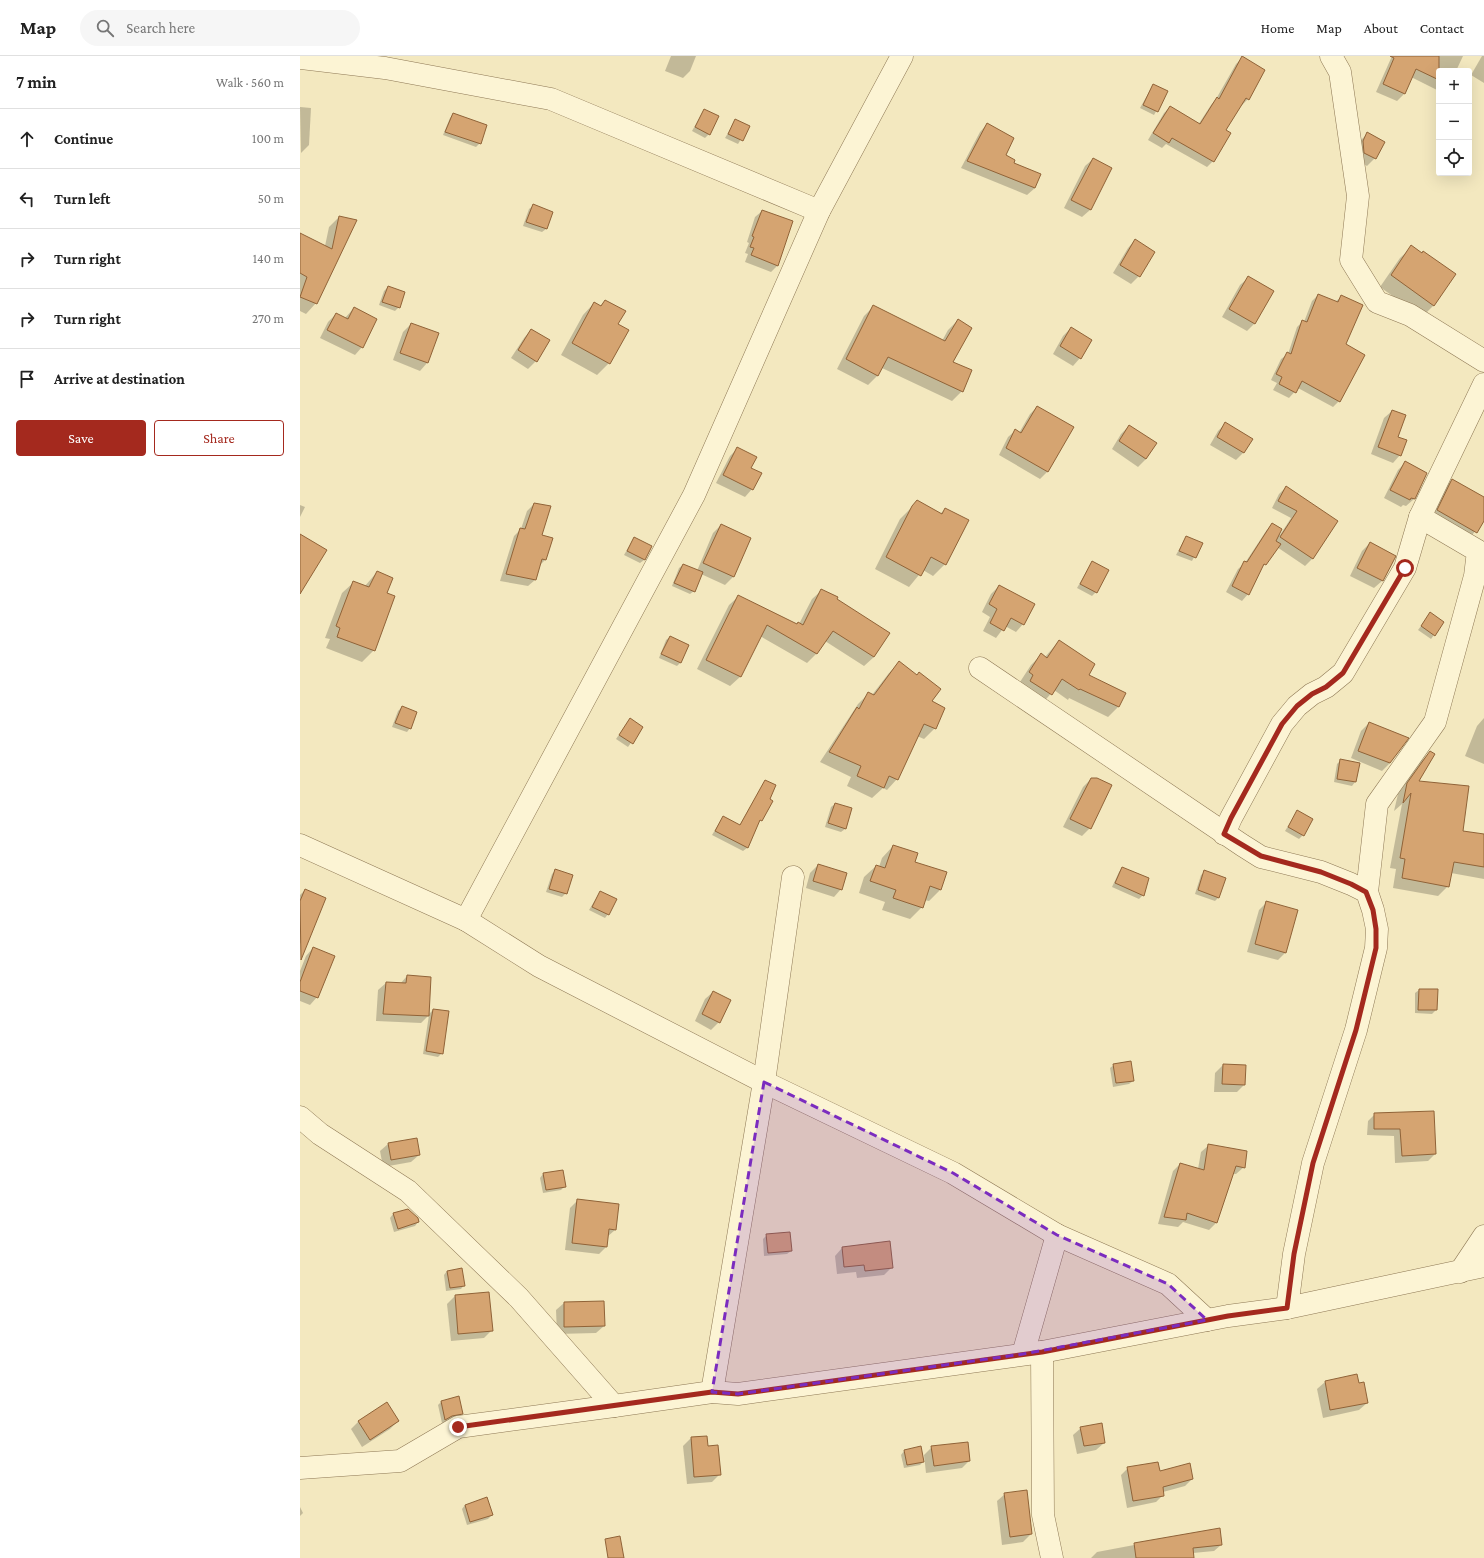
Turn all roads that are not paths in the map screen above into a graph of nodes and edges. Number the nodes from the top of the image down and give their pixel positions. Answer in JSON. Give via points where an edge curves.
{"nodes":[{"id":1,"x":902,"y":56,"type":"edge"},
{"id":2,"x":1332,"y":56,"type":"edge"},
{"id":3,"x":300,"y":58,"type":"edge"},
{"id":4,"x":819,"y":211,"type":"junction"},
{"id":5,"x":1484,"y":361,"type":"edge"},
{"id":6,"x":1484,"y":384,"type":"edge"},
{"id":7,"x":1420,"y":517,"type":"junction"},
{"id":8,"x":980,"y":668,"type":"dead end"},
{"id":9,"x":1224,"y":834,"type":"junction"},
{"id":10,"x":300,"y":845,"type":"edge"},
{"id":11,"x":793,"y":877,"type":"dead end"},
{"id":12,"x":1366,"y":892,"type":"junction"},
{"id":13,"x":466,"y":920,"type":"junction"},
{"id":14,"x":764,"y":1082,"type":"junction"},
{"id":15,"x":300,"y":1117,"type":"edge"},
{"id":16,"x":1057,"y":1235,"type":"junction"},
{"id":17,"x":1484,"y":1236,"type":"edge"},
{"id":18,"x":1484,"y":1266,"type":"edge"},
{"id":19,"x":1460,"y":1272,"type":"junction"},
{"id":20,"x":1287,"y":1308,"type":"junction"},
{"id":21,"x":1207,"y":1320,"type":"junction"},
{"id":22,"x":1032,"y":1353,"type":"junction"},
{"id":23,"x":712,"y":1392,"type":"junction"},
{"id":24,"x":614,"y":1406,"type":"junction"},
{"id":25,"x":300,"y":1468,"type":"edge"},
{"id":26,"x":1052,"y":1558,"type":"edge"}],
"edges":[{"from":1,"to":4,"type":"street"},
{"from":2,"to":5,"type":"street","via":[[1340,72],[1358,196],[1351,260],[1378,302],[1410,315]]},
{"from":3,"to":4,"type":"street","via":[[385,68],[551,99]]},
{"from":4,"to":13,"type":"street","via":[[694,495]]},
{"from":6,"to":7,"type":"street"},
{"from":7,"to":9,"type":"street","via":[[1405,568],[1343,673],[1297,706],[1282,724]]},
{"from":7,"to":12,"type":"street","via":[[1478,551],[1476,570],[1435,722],[1377,804]]},
{"from":8,"to":9,"type":"street"},
{"from":9,"to":12,"type":"street","via":[[1261,856],[1321,872]]},
{"from":10,"to":13,"type":"street"},
{"from":11,"to":14,"type":"street"},
{"from":12,"to":20,"type":"street","via":[[1373,910],[1376,948],[1356,1030],[1313,1163],[1294,1254]]},
{"from":13,"to":14,"type":"street","via":[[539,966]]},
{"from":14,"to":16,"type":"street","via":[[953,1173]]},
{"from":14,"to":23,"type":"street"},
{"from":15,"to":24,"type":"street","via":[[320,1134],[408,1191],[518,1298]]},
{"from":16,"to":21,"type":"street","via":[[1168,1284]]},
{"from":16,"to":22,"type":"street"},
{"from":17,"to":19,"type":"street"},
{"from":18,"to":19,"type":"street"},
{"from":19,"to":20,"type":"street"},
{"from":20,"to":21,"type":"street"},
{"from":21,"to":22,"type":"street"},
{"from":22,"to":23,"type":"street","via":[[738,1394]]},
{"from":22,"to":26,"type":"street","via":[[1043,1515]]},
{"from":23,"to":24,"type":"street"},
{"from":24,"to":25,"type":"street","via":[[458,1427],[400,1461]]}]}
